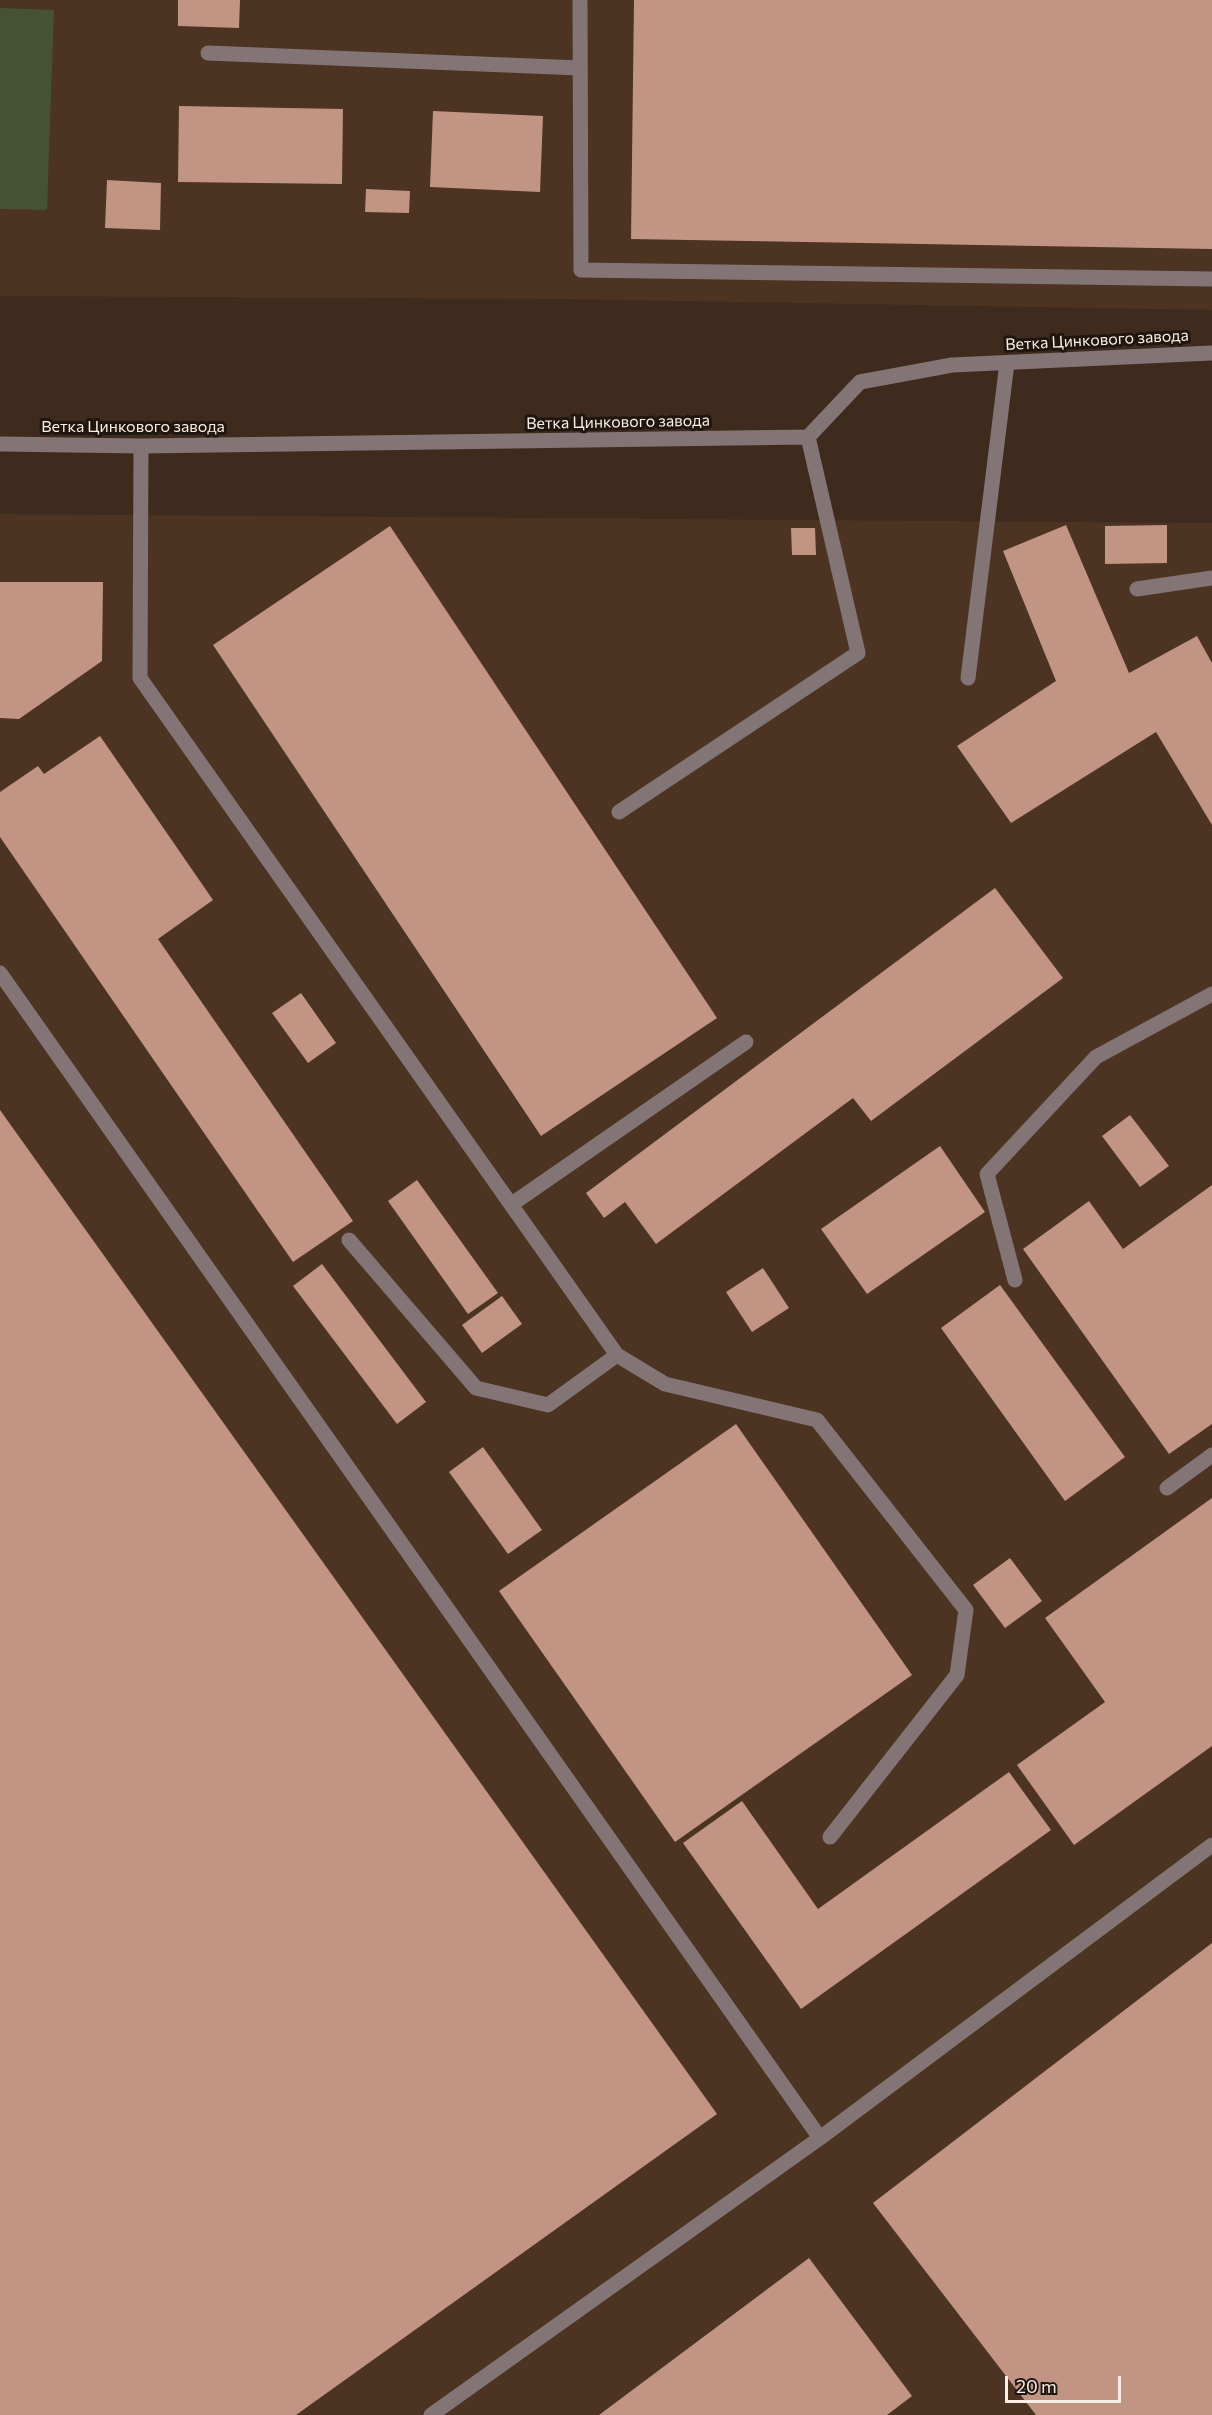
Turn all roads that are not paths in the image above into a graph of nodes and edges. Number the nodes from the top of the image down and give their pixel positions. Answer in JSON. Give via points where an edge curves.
{"nodes":[{"id":1,"x":580,"y":0,"type":"edge"},
{"id":2,"x":208,"y":53,"type":"dead end"},
{"id":3,"x":580,"y":68,"type":"junction"},
{"id":4,"x":1212,"y":279,"type":"edge"},
{"id":5,"x":1212,"y":353,"type":"edge"},
{"id":6,"x":1007,"y":363,"type":"junction"},
{"id":7,"x":808,"y":437,"type":"junction"},
{"id":8,"x":0,"y":444,"type":"edge"},
{"id":9,"x":141,"y":446,"type":"junction"},
{"id":10,"x":1212,"y":578,"type":"edge"},
{"id":11,"x":1137,"y":589,"type":"dead end"},
{"id":12,"x":968,"y":678,"type":"dead end"},
{"id":13,"x":619,"y":812,"type":"dead end"},
{"id":14,"x":0,"y":973,"type":"edge"},
{"id":15,"x":1212,"y":994,"type":"edge"},
{"id":16,"x":746,"y":1042,"type":"dead end"},
{"id":17,"x":512,"y":1204,"type":"junction"},
{"id":18,"x":349,"y":1240,"type":"dead end"},
{"id":19,"x":1015,"y":1280,"type":"dead end"},
{"id":20,"x":617,"y":1356,"type":"junction"},
{"id":21,"x":1212,"y":1455,"type":"edge"},
{"id":22,"x":1167,"y":1488,"type":"dead end"},
{"id":23,"x":830,"y":1837,"type":"dead end"},
{"id":24,"x":1212,"y":1845,"type":"edge"},
{"id":25,"x":820,"y":2138,"type":"junction"},
{"id":26,"x":432,"y":2415,"type":"edge"}],
"edges":[{"from":1,"to":3,"type":"street"},
{"from":2,"to":3,"type":"street"},
{"from":3,"to":4,"type":"street","via":[[581,270]]},
{"from":5,"to":6,"type":"street","name":"Ветка Цинкового завода"},
{"from":6,"to":7,"type":"street","name":"Ветка Цинкового завода","via":[[952,365],[860,382]]},
{"from":6,"to":12,"type":"street"},
{"from":7,"to":9,"type":"street","name":"Ветка Цинкового завода"},
{"from":7,"to":13,"type":"street","via":[[858,653]]},
{"from":8,"to":9,"type":"street","name":"Ветка Цинкового завода"},
{"from":9,"to":17,"type":"street","via":[[140,678]]},
{"from":10,"to":11,"type":"street"},
{"from":14,"to":25,"type":"street"},
{"from":15,"to":19,"type":"street","via":[[1096,1057],[987,1174]]},
{"from":16,"to":17,"type":"street"},
{"from":17,"to":20,"type":"street"},
{"from":18,"to":20,"type":"street","via":[[476,1388],[548,1405]]},
{"from":20,"to":23,"type":"street","via":[[665,1384],[817,1420],[966,1610],[957,1675]]},
{"from":21,"to":22,"type":"street"},
{"from":24,"to":25,"type":"street"},
{"from":25,"to":26,"type":"street"}]}
